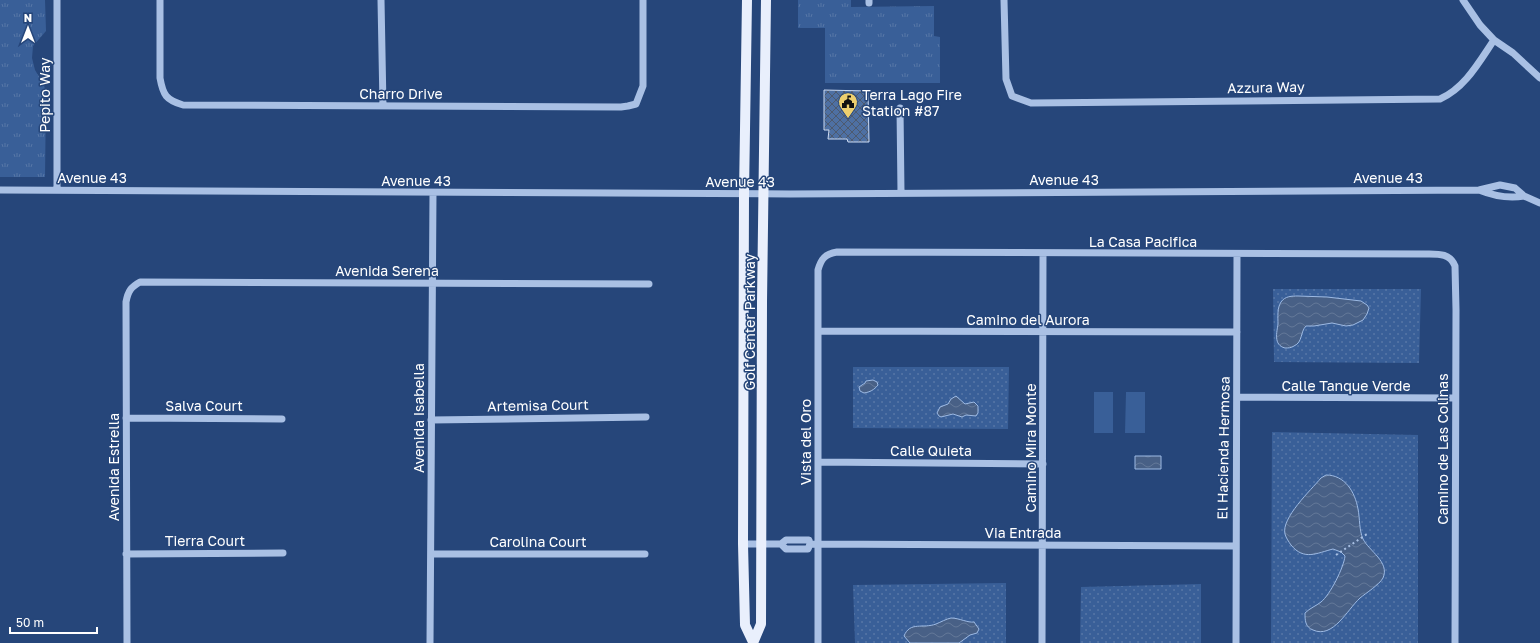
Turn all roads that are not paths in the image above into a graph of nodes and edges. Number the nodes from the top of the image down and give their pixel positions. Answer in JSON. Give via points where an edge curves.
{"nodes":[{"id":1,"x":57,"y":0,"type":"edge"},
{"id":2,"x":160,"y":0,"type":"edge"},
{"id":3,"x":381,"y":0,"type":"edge"},
{"id":4,"x":644,"y":0,"type":"edge"},
{"id":5,"x":747,"y":0,"type":"edge"},
{"id":6,"x":766,"y":0,"type":"edge"},
{"id":7,"x":1004,"y":0,"type":"edge"},
{"id":8,"x":1463,"y":0,"type":"edge"},
{"id":9,"x":1494,"y":40,"type":"junction"},
{"id":10,"x":1540,"y":78,"type":"edge"},
{"id":11,"x":382,"y":106,"type":"junction"},
{"id":12,"x":900,"y":108,"type":"dead end"},
{"id":13,"x":0,"y":190,"type":"edge"},
{"id":14,"x":57,"y":190,"type":"junction"},
{"id":15,"x":1479,"y":190,"type":"junction"},
{"id":16,"x":432,"y":193,"type":"junction"},
{"id":17,"x":744,"y":194,"type":"junction"},
{"id":18,"x":764,"y":194,"type":"junction"},
{"id":19,"x":901,"y":194,"type":"junction"},
{"id":20,"x":1524,"y":196,"type":"junction"},
{"id":21,"x":1540,"y":203,"type":"edge"},
{"id":22,"x":837,"y":252,"type":"joint"},
{"id":23,"x":1043,"y":253,"type":"junction"},
{"id":24,"x":1237,"y":254,"type":"junction"},
{"id":25,"x":1448,"y":257,"type":"joint"},
{"id":26,"x":432,"y":283,"type":"junction"},
{"id":27,"x":649,"y":284,"type":"dead end"},
{"id":28,"x":128,"y":292,"type":"joint"},
{"id":29,"x":818,"y":331,"type":"junction"},
{"id":30,"x":1043,"y":332,"type":"junction"},
{"id":31,"x":1237,"y":332,"type":"junction"},
{"id":32,"x":1237,"y":397,"type":"junction"},
{"id":33,"x":1455,"y":398,"type":"junction"},
{"id":34,"x":646,"y":417,"type":"dead end"},
{"id":35,"x":126,"y":418,"type":"junction"},
{"id":36,"x":282,"y":419,"type":"dead end"},
{"id":37,"x":431,"y":420,"type":"junction"},
{"id":38,"x":818,"y":462,"type":"junction"},
{"id":39,"x":1043,"y":464,"type":"junction"},
{"id":40,"x":743,"y":544,"type":"junction"},
{"id":41,"x":762,"y":544,"type":"junction"},
{"id":42,"x":814,"y":544,"type":"junction"},
{"id":43,"x":1043,"y":545,"type":"junction"},
{"id":44,"x":1235,"y":546,"type":"junction"},
{"id":45,"x":283,"y":553,"type":"dead end"},
{"id":46,"x":126,"y":554,"type":"junction"},
{"id":47,"x":431,"y":554,"type":"junction"},
{"id":48,"x":645,"y":554,"type":"dead end"},
{"id":49,"x":753,"y":642,"type":"edge"},
{"id":50,"x":127,"y":643,"type":"edge"},
{"id":51,"x":430,"y":643,"type":"edge"},
{"id":52,"x":818,"y":643,"type":"edge"},
{"id":53,"x":1042,"y":643,"type":"edge"},
{"id":54,"x":1236,"y":643,"type":"edge"},
{"id":55,"x":1455,"y":643,"type":"edge"}],
"edges":[{"from":1,"to":14,"type":"street","name":"Pepito Way"},
{"from":2,"to":11,"type":"street","name":"Charro Drive","via":[[160,78],[162,90],[168,98],[183,105]]},
{"from":3,"to":11,"type":"street"},
{"from":4,"to":11,"type":"street","name":"Charro Drive","via":[[643,86],[636,104]]},
{"from":5,"to":17,"type":"main road","name":"Golf Center Parkway"},
{"from":6,"to":18,"type":"main road","name":"Golf Center Parkway"},
{"from":7,"to":9,"type":"street","name":"Azzura Way","via":[[1006,79],[1012,96],[1031,103],[1440,99],[1450,94],[1470,76]]},
{"from":8,"to":9,"type":"street"},
{"from":9,"to":10,"type":"street","via":[[1513,53]]},
{"from":12,"to":19,"type":"street"},
{"from":13,"to":14,"type":"street","name":"Avenue 43"},
{"from":14,"to":16,"type":"street","name":"Avenue 43"},
{"from":15,"to":19,"type":"street","name":"Avenue 43"},
{"from":15,"to":20,"type":"street","name":"Avenue 43","via":[[1501,197]]},
{"from":15,"to":20,"type":"street","name":"Avenue 43","via":[[1500,185],[1515,188]]},
{"from":16,"to":17,"type":"street","name":"Avenue 43"},
{"from":16,"to":26,"type":"street","name":"Avenida Isabella"},
{"from":17,"to":18,"type":"street","name":"Avenue 43"},
{"from":17,"to":40,"type":"main road","name":"Golf Center Parkway"},
{"from":18,"to":19,"type":"street","name":"Avenue 43"},
{"from":18,"to":41,"type":"main road","name":"Golf Center Parkway"},
{"from":20,"to":21,"type":"street","name":"Avenue 43"},
{"from":22,"to":23,"type":"street","name":"La Casa Pacifica"},
{"from":22,"to":29,"type":"street","name":"Vista del Oro","via":[[823,257],[818,270]]},
{"from":23,"to":24,"type":"street","name":"La Casa Pacifica"},
{"from":23,"to":30,"type":"street","name":"Camino Mira Monte"},
{"from":24,"to":25,"type":"street","name":"La Casa Pacifica","via":[[1443,254]]},
{"from":24,"to":31,"type":"street","name":"El Hacienda Hermosa"},
{"from":25,"to":33,"type":"street","name":"Camino de Las Colinas","via":[[1455,266]]},
{"from":26,"to":27,"type":"street","name":"Avenida Serena"},
{"from":26,"to":28,"type":"street","name":"Avenida Serena","via":[[140,282]]},
{"from":26,"to":37,"type":"street","name":"Avenida Isabella"},
{"from":28,"to":35,"type":"street","name":"Avenida Estrella"},
{"from":29,"to":30,"type":"street","name":"Camino del Aurora"},
{"from":29,"to":38,"type":"street","name":"Vista del Oro"},
{"from":30,"to":31,"type":"street","name":"Camino del Aurora"},
{"from":30,"to":39,"type":"street","name":"Camino Mira Monte"},
{"from":31,"to":32,"type":"street","name":"El Hacienda Hermosa"},
{"from":32,"to":33,"type":"street","name":"Calle Tanque Verde"},
{"from":32,"to":44,"type":"street","name":"El Hacienda Hermosa"},
{"from":33,"to":55,"type":"street","name":"Camino de Las Colinas"},
{"from":34,"to":37,"type":"street","name":"Artemisa Court"},
{"from":35,"to":36,"type":"street","name":"Salva Court"},
{"from":35,"to":46,"type":"street","name":"Avenida Estrella"},
{"from":37,"to":47,"type":"street","name":"Avenida Isabella"},
{"from":38,"to":39,"type":"street","name":"Calle Quieta"},
{"from":38,"to":42,"type":"street","name":"Vista del Oro"},
{"from":39,"to":43,"type":"street","name":"Camino Mira Monte"},
{"from":40,"to":41,"type":"street","name":"Via Entrada"},
{"from":40,"to":49,"type":"main road","name":"Golf Center Parkway","via":[[745,625]]},
{"from":41,"to":42,"type":"street","name":"Via Entrada","via":[[781,544],[786,549],[808,549]]},
{"from":41,"to":49,"type":"main road","name":"Golf Center Parkway","via":[[761,624]]},
{"from":42,"to":43,"type":"street","name":"Via Entrada"},
{"from":42,"to":52,"type":"street","name":"Vista del Oro"},
{"from":43,"to":44,"type":"street","name":"Via Entrada"},
{"from":43,"to":53,"type":"street","name":"Camino Mira Monte"},
{"from":44,"to":54,"type":"street","name":"El Hacienda Hermosa"},
{"from":45,"to":46,"type":"street","name":"Tierra Court"},
{"from":46,"to":50,"type":"street","name":"Avenida Estrella"},
{"from":47,"to":48,"type":"street","name":"Carolina Court"},
{"from":47,"to":51,"type":"street","name":"Avenida Isabella"}]}
